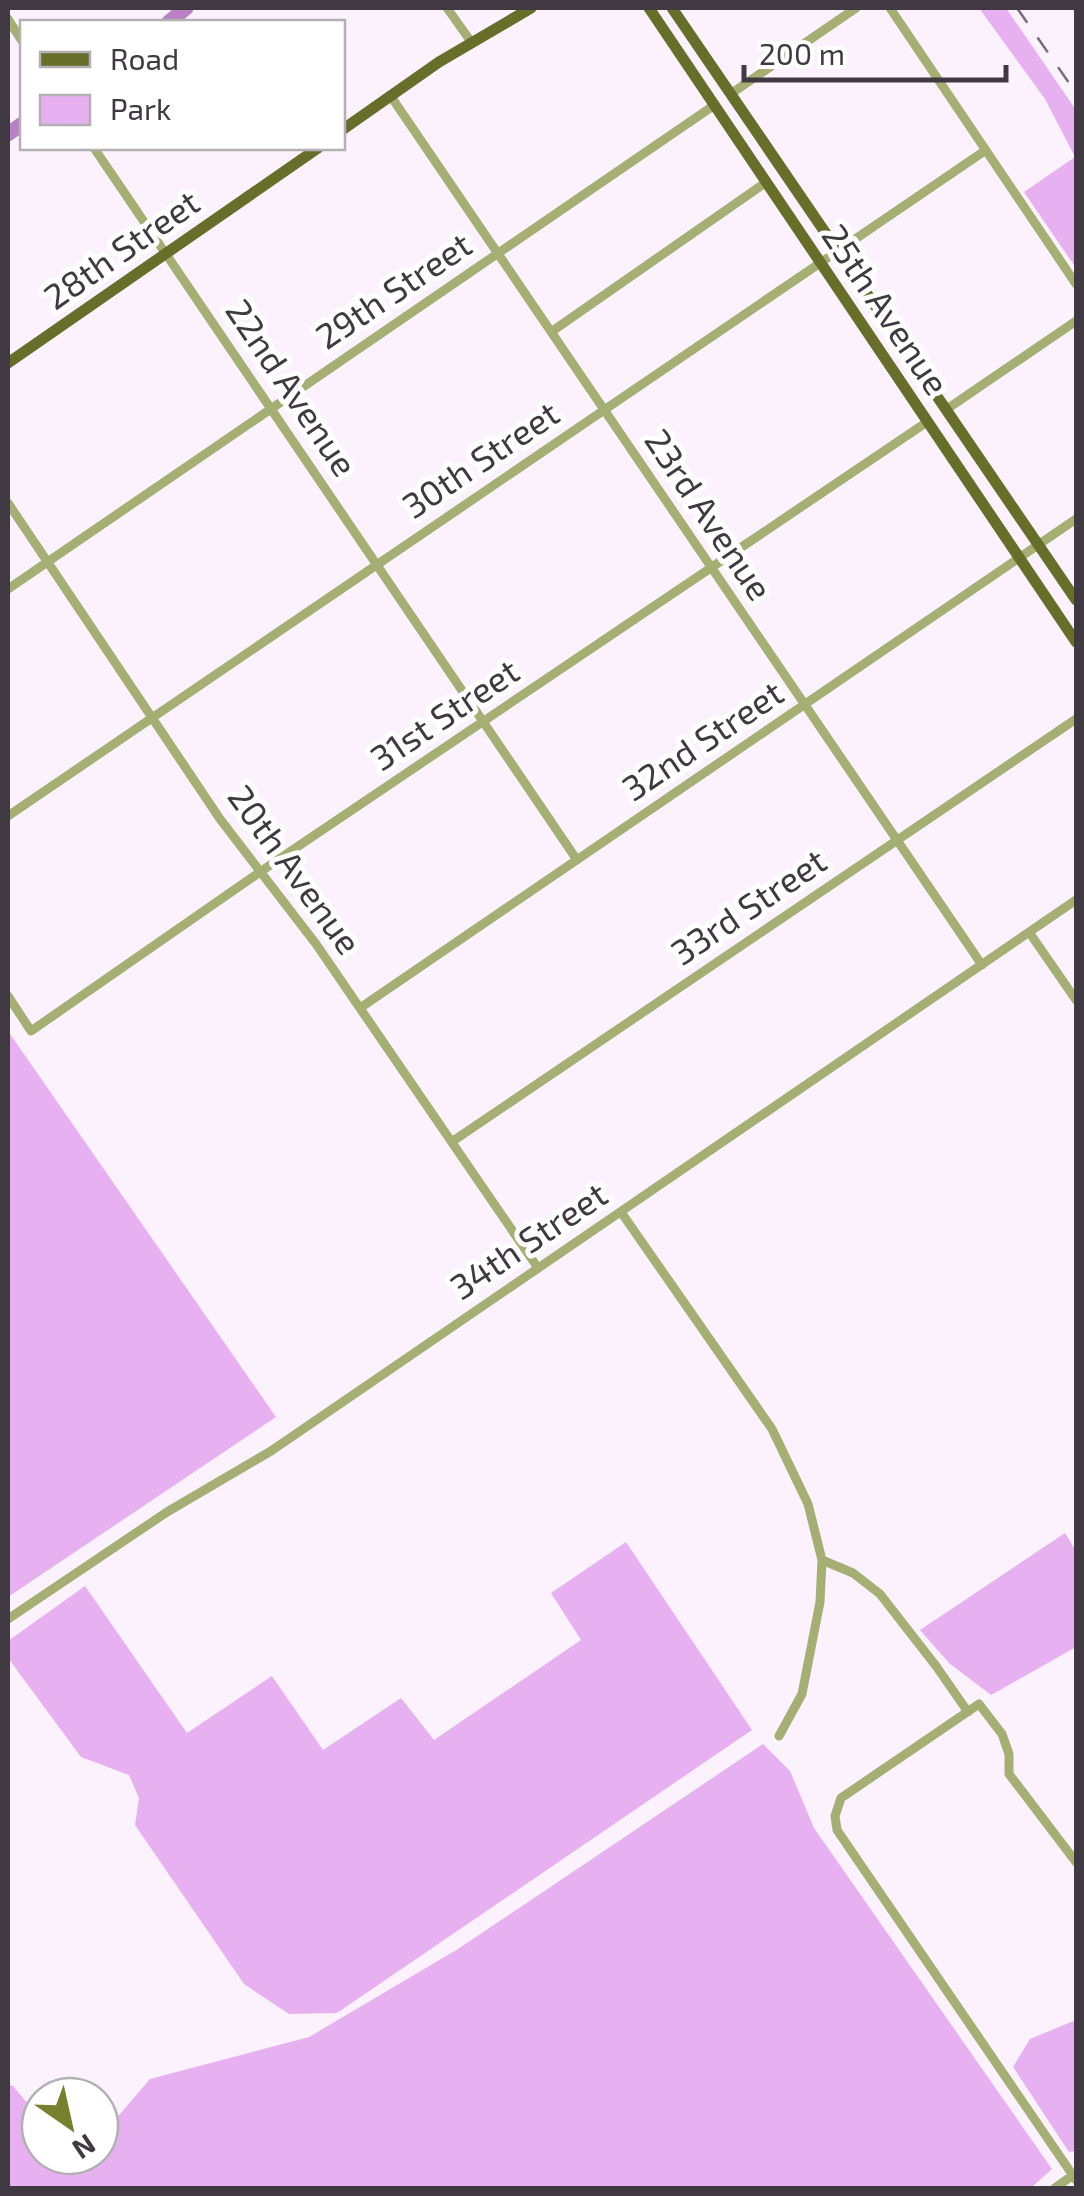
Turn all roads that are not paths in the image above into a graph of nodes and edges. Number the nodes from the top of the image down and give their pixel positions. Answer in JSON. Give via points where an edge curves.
{"nodes":[{"id":1,"x":447,"y":8,"type":"edge"},
{"id":2,"x":531,"y":8,"type":"edge"},
{"id":3,"x":649,"y":8,"type":"edge"},
{"id":4,"x":672,"y":8,"type":"edge"},
{"id":5,"x":856,"y":8,"type":"edge"},
{"id":6,"x":890,"y":8,"type":"edge"},
{"id":7,"x":472,"y":43,"type":"junction"},
{"id":8,"x":732,"y":93,"type":"junction"},
{"id":9,"x":390,"y":95,"type":"junction"},
{"id":10,"x":713,"y":106,"type":"junction"},
{"id":11,"x":345,"y":128,"type":"edge"},
{"id":12,"x":95,"y":150,"type":"edge"},
{"id":13,"x":315,"y":150,"type":"edge"},
{"id":14,"x":986,"y":150,"type":"junction"},
{"id":15,"x":766,"y":183,"type":"junction"},
{"id":16,"x":839,"y":250,"type":"junction"},
{"id":17,"x":165,"y":253,"type":"junction"},
{"id":18,"x":497,"y":254,"type":"junction"},
{"id":19,"x":820,"y":262,"type":"junction"},
{"id":20,"x":1076,"y":284,"type":"edge"},
{"id":21,"x":1076,"y":321,"type":"edge"},
{"id":22,"x":551,"y":332,"type":"junction"},
{"id":23,"x":8,"y":363,"type":"edge"},
{"id":24,"x":272,"y":408,"type":"junction"},
{"id":25,"x":946,"y":409,"type":"junction"},
{"id":26,"x":604,"y":410,"type":"junction"},
{"id":27,"x":927,"y":422,"type":"junction"},
{"id":28,"x":8,"y":503,"type":"edge"},
{"id":29,"x":1076,"y":519,"type":"edge"},
{"id":30,"x":1039,"y":545,"type":"junction"},
{"id":31,"x":1020,"y":558,"type":"junction"},
{"id":32,"x":47,"y":562,"type":"junction"},
{"id":33,"x":377,"y":564,"type":"junction"},
{"id":34,"x":712,"y":568,"type":"junction"},
{"id":35,"x":8,"y":589,"type":"edge"},
{"id":36,"x":1076,"y":600,"type":"edge"},
{"id":37,"x":1076,"y":642,"type":"edge"},
{"id":38,"x":804,"y":704,"type":"junction"},
{"id":39,"x":151,"y":718,"type":"junction"},
{"id":40,"x":1076,"y":719,"type":"edge"},
{"id":41,"x":484,"y":722,"type":"junction"},
{"id":42,"x":8,"y":816,"type":"edge"},
{"id":43,"x":897,"y":840,"type":"junction"},
{"id":44,"x":577,"y":860,"type":"junction"},
{"id":45,"x":260,"y":872,"type":"junction"},
{"id":46,"x":1076,"y":900,"type":"edge"},
{"id":47,"x":1029,"y":932,"type":"junction"},
{"id":48,"x":982,"y":965,"type":"junction"},
{"id":49,"x":8,"y":996,"type":"edge"},
{"id":50,"x":1076,"y":1000,"type":"edge"},
{"id":51,"x":360,"y":1008,"type":"junction"},
{"id":52,"x":453,"y":1141,"type":"junction"},
{"id":53,"x":621,"y":1212,"type":"junction"},
{"id":54,"x":538,"y":1268,"type":"junction"},
{"id":55,"x":822,"y":1560,"type":"junction"},
{"id":56,"x":8,"y":1619,"type":"edge"},
{"id":57,"x":968,"y":1712,"type":"junction"},
{"id":58,"x":780,"y":1736,"type":"dead end"},
{"id":59,"x":1076,"y":1862,"type":"edge"},
{"id":60,"x":1076,"y":2176,"type":"edge"},
{"id":61,"x":1055,"y":2188,"type":"edge"}],
"edges":[{"from":1,"to":7,"type":"street"},
{"from":2,"to":7,"type":"main road"},
{"from":3,"to":10,"type":"main road","name":"25th Avenue"},
{"from":4,"to":8,"type":"main road","name":"25th Avenue"},
{"from":5,"to":8,"type":"street"},
{"from":6,"to":14,"type":"street"},
{"from":7,"to":9,"type":"main road"},
{"from":8,"to":16,"type":"main road","name":"25th Avenue"},
{"from":9,"to":11,"type":"main road"},
{"from":9,"to":18,"type":"street","name":"23rd Avenue"},
{"from":10,"to":15,"type":"main road","name":"25th Avenue"},
{"from":10,"to":18,"type":"street","name":"29th Street"},
{"from":12,"to":17,"type":"street","name":"22nd Avenue"},
{"from":13,"to":17,"type":"main road","name":"28th Street"},
{"from":14,"to":16,"type":"street","name":"30th Street"},
{"from":14,"to":20,"type":"street"},
{"from":15,"to":19,"type":"main road","name":"25th Avenue"},
{"from":15,"to":22,"type":"street"},
{"from":16,"to":19,"type":"street","name":"30th Street"},
{"from":16,"to":25,"type":"main road","name":"25th Avenue"},
{"from":17,"to":23,"type":"main road","name":"28th Street"},
{"from":17,"to":24,"type":"street","name":"22nd Avenue"},
{"from":18,"to":22,"type":"street","name":"23rd Avenue"},
{"from":18,"to":24,"type":"street","name":"29th Street"},
{"from":19,"to":26,"type":"street","name":"30th Street"},
{"from":19,"to":27,"type":"main road","name":"25th Avenue"},
{"from":21,"to":25,"type":"street"},
{"from":22,"to":26,"type":"street","name":"23rd Avenue"},
{"from":24,"to":32,"type":"street","name":"29th Street"},
{"from":24,"to":33,"type":"street","name":"22nd Avenue"},
{"from":25,"to":30,"type":"main road","name":"25th Avenue"},
{"from":26,"to":33,"type":"street","name":"30th Street"},
{"from":26,"to":34,"type":"street","name":"23rd Avenue"},
{"from":27,"to":31,"type":"main road","name":"25th Avenue"},
{"from":27,"to":34,"type":"street","name":"31st Street"},
{"from":28,"to":32,"type":"street","name":"20th Avenue"},
{"from":29,"to":30,"type":"street","name":"32nd Street"},
{"from":30,"to":31,"type":"street","name":"32nd Street"},
{"from":30,"to":36,"type":"main road","name":"25th Avenue"},
{"from":31,"to":37,"type":"main road","name":"25th Avenue"},
{"from":31,"to":38,"type":"street","name":"32nd Street"},
{"from":32,"to":35,"type":"street","name":"29th Street"},
{"from":32,"to":39,"type":"street","name":"20th Avenue"},
{"from":33,"to":39,"type":"street","name":"30th Street"},
{"from":33,"to":41,"type":"street","name":"22nd Avenue"},
{"from":34,"to":38,"type":"street","name":"23rd Avenue"},
{"from":34,"to":41,"type":"street","name":"31st Street"},
{"from":38,"to":43,"type":"street","name":"23rd Avenue"},
{"from":38,"to":44,"type":"street","name":"32nd Street"},
{"from":39,"to":42,"type":"street","name":"30th Street"},
{"from":39,"to":45,"type":"street","name":"20th Avenue"},
{"from":40,"to":43,"type":"street","name":"33rd Street"},
{"from":41,"to":44,"type":"street","name":"22nd Avenue"},
{"from":41,"to":45,"type":"street","name":"31st Street"},
{"from":43,"to":48,"type":"street","name":"23rd Avenue"},
{"from":43,"to":52,"type":"street","name":"33rd Street"},
{"from":44,"to":51,"type":"street","name":"32nd Street"},
{"from":45,"to":49,"type":"street","name":"31st Street","via":[[31,1032]]},
{"from":45,"to":51,"type":"street","name":"20th Avenue"},
{"from":46,"to":47,"type":"street","name":"34th Street"},
{"from":47,"to":48,"type":"street","name":"34th Street"},
{"from":47,"to":50,"type":"street"},
{"from":48,"to":53,"type":"street","name":"34th Street"},
{"from":51,"to":52,"type":"street","name":"20th Avenue"},
{"from":52,"to":54,"type":"street","name":"20th Avenue"},
{"from":53,"to":54,"type":"street","name":"34th Street"},
{"from":53,"to":55,"type":"street","via":[[772,1429],[808,1504]]},
{"from":54,"to":56,"type":"street","name":"34th Street","via":[[271,1452],[167,1512]]},
{"from":55,"to":57,"type":"street","via":[[880,1594]]},
{"from":55,"to":58,"type":"street","via":[[814,1645],[802,1694]]},
{"from":57,"to":59,"type":"street","via":[[979,1704],[1002,1734],[1010,1774]]},
{"from":57,"to":60,"type":"street","via":[[841,1798],[838,1830]]},
{"from":60,"to":61,"type":"street"}]}
